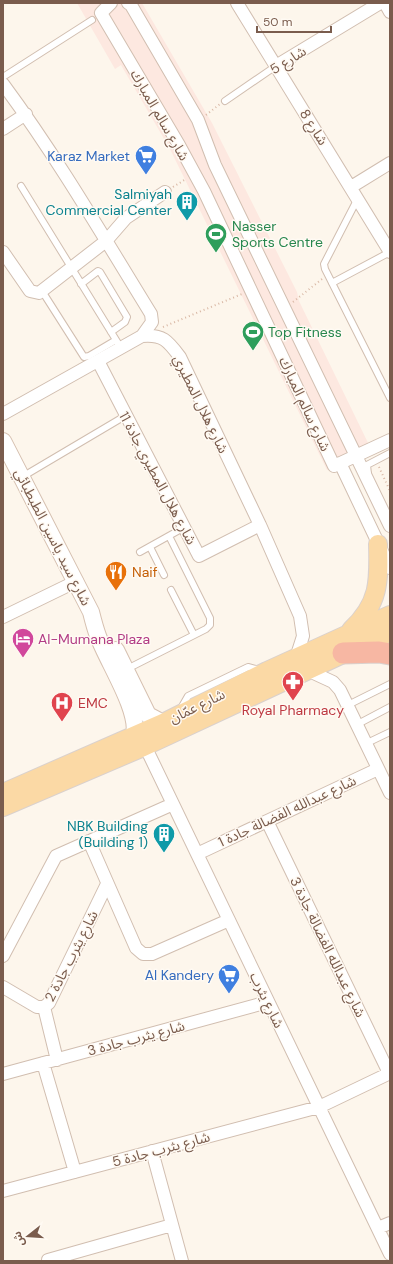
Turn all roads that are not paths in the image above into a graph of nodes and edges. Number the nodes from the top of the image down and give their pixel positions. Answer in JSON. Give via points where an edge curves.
{"nodes":[{"id":1,"x":111,"y":3,"type":"edge"},
{"id":2,"x":128,"y":3,"type":"edge"},
{"id":3,"x":237,"y":3,"type":"edge"},
{"id":4,"x":380,"y":3,"type":"edge"},
{"id":5,"x":385,"y":3,"type":"edge"},
{"id":6,"x":390,"y":12,"type":"edge"},
{"id":7,"x":92,"y":20,"type":"dead end"},
{"id":8,"x":276,"y":66,"type":"junction"},
{"id":9,"x":3,"y":77,"type":"edge"},
{"id":10,"x":3,"y":84,"type":"edge"},
{"id":11,"x":225,"y":101,"type":"road end"},
{"id":12,"x":26,"y":114,"type":"junction"},
{"id":13,"x":3,"y":129,"type":"edge"},
{"id":14,"x":390,"y":163,"type":"edge"},
{"id":15,"x":21,"y":186,"type":"dead end"},
{"id":16,"x":165,"y":192,"type":"road end"},
{"id":17,"x":354,"y":193,"type":"junction"},
{"id":18,"x":106,"y":241,"type":"junction"},
{"id":19,"x":3,"y":252,"type":"edge"},
{"id":20,"x":390,"y":252,"type":"edge"},
{"id":21,"x":72,"y":268,"type":"junction"},
{"id":22,"x":332,"y":283,"type":"junction"},
{"id":23,"x":81,"y":284,"type":"junction"},
{"id":24,"x":42,"y":291,"type":"junction"},
{"id":25,"x":111,"y":332,"type":"junction"},
{"id":26,"x":142,"y":336,"type":"junction"},
{"id":27,"x":118,"y":344,"type":"junction"},
{"id":28,"x":98,"y":361,"type":"junction"},
{"id":29,"x":390,"y":398,"type":"edge"},
{"id":30,"x":3,"y":414,"type":"edge"},
{"id":31,"x":125,"y":416,"type":"junction"},
{"id":32,"x":390,"y":440,"type":"edge"},
{"id":33,"x":3,"y":441,"type":"edge"},
{"id":34,"x":390,"y":452,"type":"edge"},
{"id":35,"x":356,"y":456,"type":"junction"},
{"id":36,"x":340,"y":464,"type":"junction"},
{"id":37,"x":22,"y":477,"type":"junction"},
{"id":38,"x":368,"y":482,"type":"junction"},
{"id":39,"x":389,"y":524,"type":"edge"},
{"id":40,"x":260,"y":525,"type":"junction"},
{"id":41,"x":183,"y":528,"type":"junction"},
{"id":42,"x":169,"y":536,"type":"junction"},
{"id":43,"x":376,"y":538,"type":"junction"},
{"id":44,"x":150,"y":546,"type":"junction"},
{"id":45,"x":140,"y":552,"type":"dead end"},
{"id":46,"x":390,"y":568,"type":"edge"},
{"id":47,"x":164,"y":575,"type":"dead end"},
{"id":48,"x":77,"y":581,"type":"junction"},
{"id":49,"x":171,"y":590,"type":"dead end"},
{"id":50,"x":91,"y":612,"type":"junction"},
{"id":51,"x":390,"y":615,"type":"edge"},
{"id":52,"x":3,"y":617,"type":"edge"},
{"id":53,"x":390,"y":632,"type":"edge"},
{"id":54,"x":194,"y":635,"type":"junction"},
{"id":55,"x":343,"y":645,"type":"junction"},
{"id":56,"x":390,"y":654,"type":"edge"},
{"id":57,"x":301,"y":664,"type":"junction"},
{"id":58,"x":125,"y":670,"type":"junction"},
{"id":59,"x":390,"y":684,"type":"edge"},
{"id":60,"x":348,"y":705,"type":"junction"},
{"id":61,"x":390,"y":707,"type":"edge"},
{"id":62,"x":169,"y":720,"type":"junction"},
{"id":63,"x":356,"y":725,"type":"junction"},
{"id":64,"x":390,"y":732,"type":"edge"},
{"id":65,"x":140,"y":741,"type":"junction"},
{"id":66,"x":365,"y":744,"type":"junction"},
{"id":67,"x":378,"y":769,"type":"junction"},
{"id":68,"x":3,"y":793,"type":"edge"},
{"id":69,"x":390,"y":793,"type":"edge"},
{"id":70,"x":173,"y":804,"type":"junction"},
{"id":71,"x":3,"y":807,"type":"edge"},
{"id":72,"x":267,"y":821,"type":"junction"},
{"id":73,"x":88,"y":841,"type":"junction"},
{"id":74,"x":197,"y":854,"type":"junction"},
{"id":75,"x":107,"y":884,"type":"junction"},
{"id":76,"x":229,"y":920,"type":"junction"},
{"id":77,"x":3,"y":956,"type":"edge"},
{"id":78,"x":3,"y":987,"type":"edge"},
{"id":79,"x":268,"y":1002,"type":"junction"},
{"id":80,"x":44,"y":1007,"type":"junction"},
{"id":81,"x":57,"y":1060,"type":"junction"},
{"id":82,"x":43,"y":1063,"type":"junction"},
{"id":83,"x":389,"y":1073,"type":"edge"},
{"id":84,"x":3,"y":1074,"type":"edge"},
{"id":85,"x":319,"y":1107,"type":"junction"},
{"id":86,"x":152,"y":1151,"type":"junction"},
{"id":87,"x":75,"y":1172,"type":"junction"},
{"id":88,"x":3,"y":1191,"type":"edge"},
{"id":89,"x":390,"y":1223,"type":"edge"},
{"id":90,"x":172,"y":1225,"type":"junction"},
{"id":91,"x":378,"y":1228,"type":"junction"},
{"id":92,"x":390,"y":1254,"type":"edge"},
{"id":93,"x":48,"y":1261,"type":"edge"},
{"id":94,"x":182,"y":1261,"type":"edge"}],
"edges":[{"from":1,"to":36,"type":"street","name":"شارع سالم المبارك","via":[[101,13],[204,191],[334,466]]},
{"from":2,"to":35,"type":"street","name":"شارع سالم المبارك","via":[[198,120],[215,165]]},
{"from":3,"to":8,"type":"street","name":"شارع 8"},
{"from":4,"to":8,"type":"street","name":"شارع 5"},
{"from":5,"to":6,"type":"street"},
{"from":7,"to":9,"type":"lane"},
{"from":8,"to":11,"type":"lane","name":"شارع 5"},
{"from":8,"to":17,"type":"street","name":"شارع 8"},
{"from":10,"to":12,"type":"street"},
{"from":12,"to":13,"type":"street"},
{"from":12,"to":18,"type":"street"},
{"from":14,"to":17,"type":"street"},
{"from":15,"to":21,"type":"lane"},
{"from":16,"to":18,"type":"street","via":[[126,218]]},
{"from":17,"to":20,"type":"street","name":"شارع 8"},
{"from":17,"to":22,"type":"lane","via":[[324,264]]},
{"from":18,"to":21,"type":"street"},
{"from":18,"to":26,"type":"street","via":[[151,314],[152,322]]},
{"from":19,"to":24,"type":"street","via":[[30,291]]},
{"from":20,"to":22,"type":"lane"},
{"from":21,"to":23,"type":"lane"},
{"from":21,"to":24,"type":"street"},
{"from":22,"to":29,"type":"lane"},
{"from":23,"to":25,"type":"lane"},
{"from":23,"to":25,"type":"lane","via":[[100,272],[127,317],[125,322]]},
{"from":24,"to":27,"type":"lane","via":[[84,357]]},
{"from":25,"to":27,"type":"lane"},
{"from":26,"to":27,"type":"street"},
{"from":26,"to":40,"type":"street","name":"شارع هلال المطيري","via":[[154,335],[162,338],[169,342],[180,357]]},
{"from":27,"to":28,"type":"street"},
{"from":28,"to":30,"type":"street"},
{"from":28,"to":31,"type":"street","name":"شارع هلال المطيري جادة 11"},
{"from":31,"to":37,"type":"lane"},
{"from":31,"to":41,"type":"street","name":"شارع هلال المطيري جادة 11"},
{"from":32,"to":35,"type":"street"},
{"from":33,"to":37,"type":"street","name":"شارع سيد ياسين الطبطبائي"},
{"from":34,"to":38,"type":"lane","via":[[368,465]]},
{"from":35,"to":36,"type":"street"},
{"from":35,"to":38,"type":"street","name":"شارع سالم المبارك"},
{"from":36,"to":43,"type":"street","name":"شارع سالم المبارك"},
{"from":37,"to":48,"type":"street","name":"شارع سيد ياسين الطبطبائي"},
{"from":38,"to":39,"type":"street","name":"شارع سالم المبارك"},
{"from":39,"to":43,"type":"street","via":[[386,535]]},
{"from":40,"to":41,"type":"street","name":"شارع هلال المطيري جادة 11","via":[[200,556]]},
{"from":40,"to":57,"type":"street","name":"شارع هلال المطيري","via":[[300,616],[303,628]]},
{"from":41,"to":42,"type":"lane"},
{"from":42,"to":44,"type":"lane"},
{"from":42,"to":54,"type":"lane","via":[[210,622],[208,627]]},
{"from":43,"to":46,"type":"street","name":"شارع سالم المبارك"},
{"from":43,"to":55,"type":"main road","via":[[379,574],[375,596],[365,615]]},
{"from":44,"to":45,"type":"lane"},
{"from":44,"to":47,"type":"lane"},
{"from":48,"to":50,"type":"street","name":"شارع سيد ياسين الطبطبائي"},
{"from":48,"to":52,"type":"street"},
{"from":49,"to":54,"type":"lane"},
{"from":50,"to":58,"type":"street","name":"شارع سيد ياسين الطبطبائي","via":[[106,630]]},
{"from":50,"to":65,"type":"street","name":"شارع سيد ياسين الطبطبائي","via":[[97,635],[132,711]]},
{"from":51,"to":55,"type":"main road","name":"شارع عمّان"},
{"from":53,"to":55,"type":"main road","name":"شارع عمّان"},
{"from":54,"to":58,"type":"lane"},
{"from":55,"to":56,"type":"highway"},
{"from":55,"to":57,"type":"main road","name":"شارع عمّان"},
{"from":57,"to":60,"type":"street","via":[[333,682]]},
{"from":57,"to":62,"type":"main road","name":"شارع عمّان","via":[[267,672]]},
{"from":57,"to":65,"type":"main road","name":"شارع عمّان"},
{"from":58,"to":62,"type":"street","name":"شارع سيد ياسين الطبطبائي","via":[[148,715]]},
{"from":59,"to":60,"type":"lane"},
{"from":60,"to":63,"type":"street"},
{"from":61,"to":63,"type":"lane"},
{"from":62,"to":65,"type":"main road","name":"شارع عمّان"},
{"from":63,"to":66,"type":"street"},
{"from":64,"to":66,"type":"lane"},
{"from":65,"to":68,"type":"main road","name":"شارع عمّان"},
{"from":65,"to":70,"type":"street","name":"شارع يثرب"},
{"from":65,"to":71,"type":"main road","name":"شارع عمّان"},
{"from":66,"to":67,"type":"street"},
{"from":67,"to":69,"type":"street"},
{"from":67,"to":72,"type":"street","name":"شارع عبدالله الفضالة جادة 1"},
{"from":70,"to":73,"type":"street"},
{"from":70,"to":74,"type":"street","name":"شارع يثرب"},
{"from":72,"to":74,"type":"street","name":"شارع عبدالله الفضالة جادة 1"},
{"from":72,"to":83,"type":"street","name":"شارع عبدالله الفضالة جادة 3"},
{"from":73,"to":75,"type":"street","name":"شارع يثرب جادة 2"},
{"from":73,"to":77,"type":"street","via":[[56,856]]},
{"from":74,"to":76,"type":"street","name":"شارع يثرب"},
{"from":75,"to":76,"type":"street","name":"شارع يثرب جادة 2","via":[[136,948],[143,954],[152,954]]},
{"from":75,"to":80,"type":"street","name":"شارع يثرب جادة 2","via":[[49,1003]]},
{"from":76,"to":79,"type":"street","name":"شارع يثرب"},
{"from":78,"to":80,"type":"street","name":"شارع يثرب جادة 2","via":[[38,1007]]},
{"from":79,"to":81,"type":"street","name":"شارع يثرب جادة 3"},
{"from":79,"to":85,"type":"street","name":"شارع يثرب"},
{"from":80,"to":81,"type":"street"},
{"from":81,"to":82,"type":"street","name":"شارع يثرب جادة 3"},
{"from":82,"to":84,"type":"street","name":"شارع يثرب جادة 3"},
{"from":82,"to":87,"type":"street"},
{"from":83,"to":85,"type":"street","name":"شارع يثرب جادة 5"},
{"from":85,"to":86,"type":"street","name":"شارع يثرب جادة 5"},
{"from":85,"to":91,"type":"street","name":"شارع يثرب"},
{"from":86,"to":87,"type":"street","name":"شارع يثرب جادة 5"},
{"from":86,"to":90,"type":"street"},
{"from":87,"to":88,"type":"street","name":"شارع يثرب جادة 5"},
{"from":89,"to":91,"type":"street"},
{"from":90,"to":93,"type":"street"},
{"from":90,"to":94,"type":"street"},
{"from":91,"to":92,"type":"street","name":"شارع يثرب"}]}
